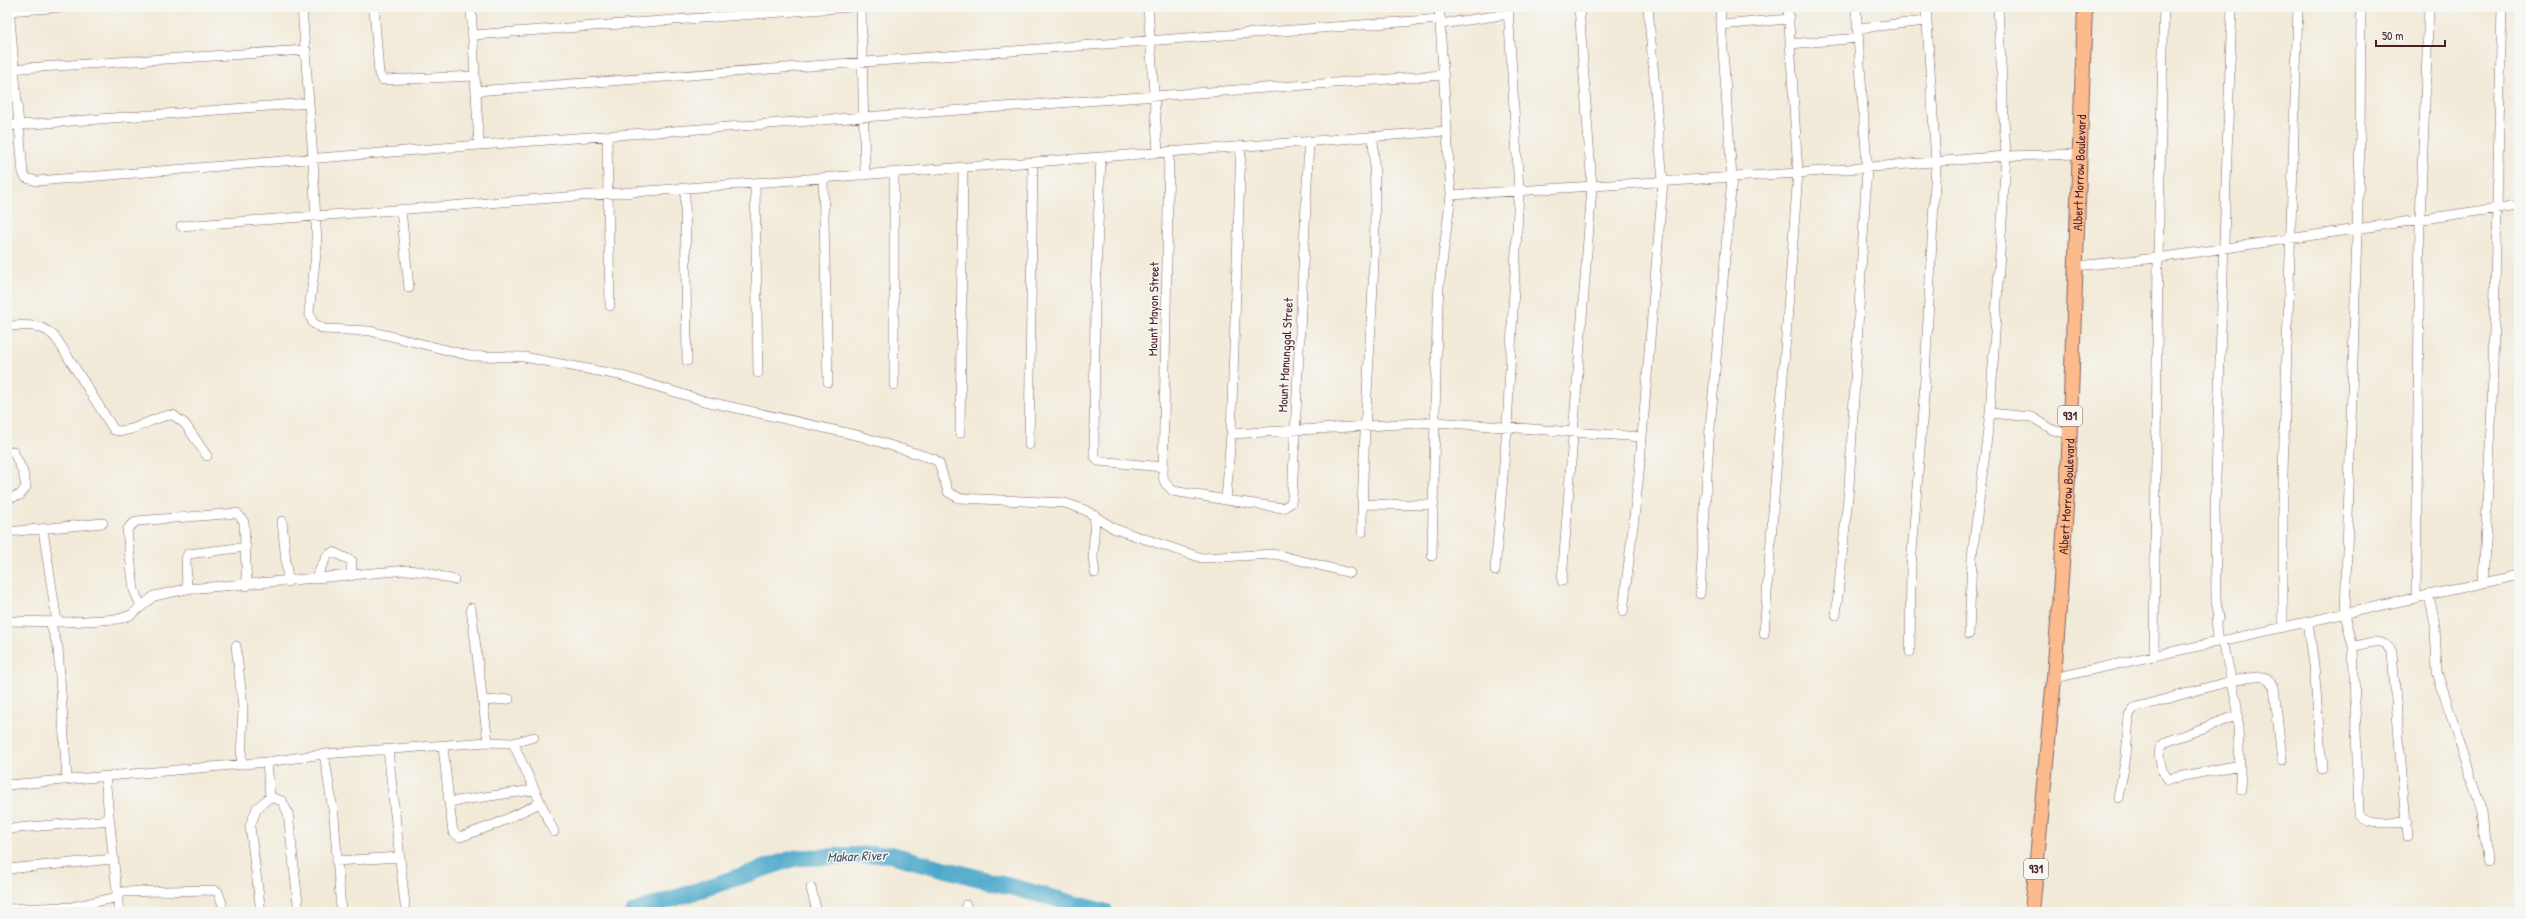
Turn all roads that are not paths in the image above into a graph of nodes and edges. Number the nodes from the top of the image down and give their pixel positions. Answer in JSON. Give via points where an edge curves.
{"nodes":[{"id":1,"x":65,"y":7,"type":"edge"},
{"id":2,"x":302,"y":7,"type":"edge"},
{"id":3,"x":374,"y":7,"type":"edge"},
{"id":4,"x":471,"y":7,"type":"edge"},
{"id":5,"x":850,"y":7,"type":"edge"},
{"id":6,"x":861,"y":7,"type":"edge"},
{"id":7,"x":1148,"y":7,"type":"edge"},
{"id":8,"x":1439,"y":7,"type":"edge"},
{"id":9,"x":1579,"y":7,"type":"edge"},
{"id":10,"x":1648,"y":7,"type":"edge"},
{"id":11,"x":1720,"y":7,"type":"edge"},
{"id":12,"x":1788,"y":7,"type":"edge"},
{"id":13,"x":1856,"y":7,"type":"edge"},
{"id":14,"x":1926,"y":7,"type":"edge"},
{"id":15,"x":1998,"y":7,"type":"edge"},
{"id":16,"x":2085,"y":7,"type":"edge"},
{"id":17,"x":2164,"y":7,"type":"edge"},
{"id":18,"x":2232,"y":7,"type":"edge"},
{"id":19,"x":2298,"y":7,"type":"edge"},
{"id":20,"x":2361,"y":7,"type":"edge"},
{"id":21,"x":2429,"y":7,"type":"edge"},
{"id":22,"x":2502,"y":7,"type":"edge"},
{"id":23,"x":8,"y":10,"type":"edge"},
{"id":24,"x":1508,"y":10,"type":"edge"},
{"id":25,"x":1788,"y":20,"type":"junction"},
{"id":26,"x":1441,"y":21,"type":"junction"},
{"id":27,"x":1927,"y":21,"type":"junction"},
{"id":28,"x":1721,"y":25,"type":"junction"},
{"id":29,"x":1858,"y":28,"type":"junction"},
{"id":30,"x":472,"y":35,"type":"junction"},
{"id":31,"x":1859,"y":38,"type":"junction"},
{"id":32,"x":1150,"y":40,"type":"junction"},
{"id":33,"x":1790,"y":44,"type":"junction"},
{"id":34,"x":306,"y":50,"type":"junction"},
{"id":35,"x":862,"y":61,"type":"junction"},
{"id":36,"x":10,"y":69,"type":"edge"},
{"id":37,"x":1444,"y":75,"type":"junction"},
{"id":38,"x":475,"y":76,"type":"junction"},
{"id":39,"x":476,"y":91,"type":"junction"},
{"id":40,"x":1154,"y":96,"type":"junction"},
{"id":41,"x":310,"y":103,"type":"junction"},
{"id":42,"x":864,"y":118,"type":"junction"},
{"id":43,"x":18,"y":125,"type":"junction"},
{"id":44,"x":7,"y":126,"type":"edge"},
{"id":45,"x":1447,"y":132,"type":"junction"},
{"id":46,"x":607,"y":136,"type":"junction"},
{"id":47,"x":1373,"y":137,"type":"junction"},
{"id":48,"x":1308,"y":141,"type":"junction"},
{"id":49,"x":479,"y":145,"type":"junction"},
{"id":50,"x":1240,"y":146,"type":"junction"},
{"id":51,"x":1169,"y":151,"type":"junction"},
{"id":52,"x":1158,"y":152,"type":"junction"},
{"id":53,"x":2080,"y":154,"type":"junction"},
{"id":54,"x":2006,"y":156,"type":"junction"},
{"id":55,"x":1101,"y":158,"type":"junction"},
{"id":56,"x":313,"y":159,"type":"junction"},
{"id":57,"x":1033,"y":162,"type":"junction"},
{"id":58,"x":1936,"y":163,"type":"junction"},
{"id":59,"x":1867,"y":167,"type":"junction"},
{"id":60,"x":962,"y":168,"type":"junction"},
{"id":61,"x":894,"y":173,"type":"junction"},
{"id":62,"x":1798,"y":173,"type":"junction"},
{"id":63,"x":866,"y":175,"type":"junction"},
{"id":64,"x":1732,"y":178,"type":"junction"},
{"id":65,"x":823,"y":179,"type":"junction"},
{"id":66,"x":1663,"y":182,"type":"junction"},
{"id":67,"x":755,"y":184,"type":"junction"},
{"id":68,"x":1592,"y":187,"type":"junction"},
{"id":69,"x":685,"y":189,"type":"junction"},
{"id":70,"x":1519,"y":191,"type":"junction"},
{"id":71,"x":609,"y":195,"type":"junction"},
{"id":72,"x":1451,"y":195,"type":"junction"},
{"id":73,"x":2519,"y":205,"type":"edge"},
{"id":74,"x":2498,"y":208,"type":"junction"},
{"id":75,"x":401,"y":210,"type":"junction"},
{"id":76,"x":315,"y":216,"type":"junction"},
{"id":77,"x":2420,"y":219,"type":"junction"},
{"id":78,"x":181,"y":226,"type":"dead end"},
{"id":79,"x":2357,"y":230,"type":"junction"},
{"id":80,"x":2289,"y":240,"type":"junction"},
{"id":81,"x":2225,"y":248,"type":"junction"},
{"id":82,"x":2158,"y":258,"type":"junction"},
{"id":83,"x":2076,"y":266,"type":"junction"},
{"id":84,"x":409,"y":288,"type":"dead end"},
{"id":85,"x":610,"y":306,"type":"dead end"},
{"id":86,"x":7,"y":326,"type":"edge"},
{"id":87,"x":687,"y":361,"type":"dead end"},
{"id":88,"x":758,"y":373,"type":"dead end"},
{"id":89,"x":828,"y":382,"type":"dead end"},
{"id":90,"x":894,"y":385,"type":"dead end"},
{"id":91,"x":1990,"y":413,"type":"junction"},
{"id":92,"x":1436,"y":422,"type":"junction"},
{"id":93,"x":1364,"y":425,"type":"junction"},
{"id":94,"x":1507,"y":428,"type":"junction"},
{"id":95,"x":1295,"y":431,"type":"junction"},
{"id":96,"x":960,"y":433,"type":"dead end"},
{"id":97,"x":1573,"y":433,"type":"junction"},
{"id":98,"x":1231,"y":434,"type":"junction"},
{"id":99,"x":2069,"y":434,"type":"junction"},
{"id":100,"x":1641,"y":437,"type":"junction"},
{"id":101,"x":1029,"y":444,"type":"dead end"},
{"id":102,"x":13,"y":451,"type":"dead end"},
{"id":103,"x":207,"y":456,"type":"dead end"},
{"id":104,"x":1163,"y":467,"type":"junction"},
{"id":105,"x":7,"y":499,"type":"edge"},
{"id":106,"x":1226,"y":500,"type":"junction"},
{"id":107,"x":1362,"y":504,"type":"junction"},
{"id":108,"x":1434,"y":505,"type":"junction"},
{"id":109,"x":1095,"y":516,"type":"junction"},
{"id":110,"x":282,"y":521,"type":"dead end"},
{"id":111,"x":103,"y":523,"type":"dead end"},
{"id":112,"x":43,"y":530,"type":"junction"},
{"id":113,"x":7,"y":532,"type":"edge"},
{"id":114,"x":1362,"y":532,"type":"dead end"},
{"id":115,"x":246,"y":547,"type":"junction"},
{"id":116,"x":1432,"y":556,"type":"dead end"},
{"id":117,"x":1495,"y":571,"type":"dead end"},
{"id":118,"x":1095,"y":573,"type":"dead end"},
{"id":119,"x":1350,"y":573,"type":"dead end"},
{"id":120,"x":2519,"y":575,"type":"edge"},
{"id":121,"x":352,"y":576,"type":"junction"},
{"id":122,"x":315,"y":579,"type":"junction"},
{"id":123,"x":454,"y":580,"type":"dead end"},
{"id":124,"x":1562,"y":581,"type":"dead end"},
{"id":125,"x":288,"y":582,"type":"junction"},
{"id":126,"x":2483,"y":583,"type":"junction"},
{"id":127,"x":246,"y":586,"type":"junction"},
{"id":128,"x":187,"y":589,"type":"junction"},
{"id":129,"x":1700,"y":594,"type":"dead end"},
{"id":130,"x":2429,"y":595,"type":"junction"},
{"id":131,"x":2416,"y":598,"type":"junction"},
{"id":132,"x":141,"y":606,"type":"junction"},
{"id":133,"x":471,"y":608,"type":"dead end"},
{"id":134,"x":1623,"y":612,"type":"dead end"},
{"id":135,"x":2345,"y":614,"type":"junction"},
{"id":136,"x":1836,"y":615,"type":"dead end"},
{"id":137,"x":7,"y":621,"type":"edge"},
{"id":138,"x":54,"y":622,"type":"junction"},
{"id":139,"x":2308,"y":622,"type":"junction"},
{"id":140,"x":2283,"y":628,"type":"junction"},
{"id":141,"x":1764,"y":634,"type":"dead end"},
{"id":142,"x":1969,"y":634,"type":"dead end"},
{"id":143,"x":2220,"y":641,"type":"junction"},
{"id":144,"x":236,"y":646,"type":"dead end"},
{"id":145,"x":2352,"y":647,"type":"junction"},
{"id":146,"x":1910,"y":652,"type":"dead end"},
{"id":147,"x":2154,"y":656,"type":"junction"},
{"id":148,"x":2054,"y":678,"type":"junction"},
{"id":149,"x":2234,"y":681,"type":"junction"},
{"id":150,"x":509,"y":699,"type":"dead end"},
{"id":151,"x":484,"y":701,"type":"junction"},
{"id":152,"x":2238,"y":715,"type":"junction"},
{"id":153,"x":534,"y":738,"type":"dead end"},
{"id":154,"x":488,"y":742,"type":"junction"},
{"id":155,"x":513,"y":743,"type":"junction"},
{"id":156,"x":443,"y":746,"type":"junction"},
{"id":157,"x":388,"y":750,"type":"junction"},
{"id":158,"x":324,"y":754,"type":"junction"},
{"id":159,"x":2282,"y":760,"type":"dead end"},
{"id":160,"x":267,"y":762,"type":"junction"},
{"id":161,"x":241,"y":764,"type":"junction"},
{"id":162,"x":2240,"y":765,"type":"junction"},
{"id":163,"x":2322,"y":769,"type":"dead end"},
{"id":164,"x":105,"y":777,"type":"junction"},
{"id":165,"x":67,"y":780,"type":"junction"},
{"id":166,"x":7,"y":786,"type":"edge"},
{"id":167,"x":533,"y":790,"type":"junction"},
{"id":168,"x":2241,"y":790,"type":"dead end"},
{"id":169,"x":270,"y":797,"type":"junction"},
{"id":170,"x":2118,"y":798,"type":"dead end"},
{"id":171,"x":449,"y":802,"type":"junction"},
{"id":172,"x":540,"y":803,"type":"junction"},
{"id":173,"x":110,"y":820,"type":"junction"},
{"id":174,"x":2407,"y":822,"type":"junction"},
{"id":175,"x":7,"y":829,"type":"edge"},
{"id":176,"x":554,"y":832,"type":"dead end"},
{"id":177,"x":2407,"y":838,"type":"dead end"},
{"id":178,"x":400,"y":857,"type":"junction"},
{"id":179,"x":113,"y":859,"type":"junction"},
{"id":180,"x":336,"y":861,"type":"junction"},
{"id":181,"x":2487,"y":861,"type":"dead end"},
{"id":182,"x":7,"y":869,"type":"edge"},
{"id":183,"x":811,"y":888,"type":"dead end"},
{"id":184,"x":118,"y":894,"type":"junction"},
{"id":185,"x":222,"y":903,"type":"dead end"},
{"id":186,"x":405,"y":905,"type":"dead end"},
{"id":187,"x":7,"y":909,"type":"edge"},
{"id":188,"x":34,"y":910,"type":"edge"},
{"id":189,"x":72,"y":910,"type":"edge"},
{"id":190,"x":341,"y":910,"type":"dead end"},
{"id":191,"x":120,"y":912,"type":"edge"},
{"id":192,"x":261,"y":912,"type":"edge"},
{"id":193,"x":299,"y":912,"type":"edge"},
{"id":194,"x":817,"y":912,"type":"edge"},
{"id":195,"x":2032,"y":912,"type":"edge"}],
"edges":[{"from":1,"to":23,"type":"street"},
{"from":2,"to":34,"type":"street"},
{"from":3,"to":38,"type":"street","via":[[379,74],[383,80]]},
{"from":4,"to":30,"type":"street"},
{"from":5,"to":30,"type":"street"},
{"from":6,"to":35,"type":"street"},
{"from":7,"to":32,"type":"street"},
{"from":8,"to":26,"type":"street"},
{"from":9,"to":68,"type":"street"},
{"from":10,"to":66,"type":"street"},
{"from":11,"to":28,"type":"street"},
{"from":12,"to":25,"type":"street"},
{"from":13,"to":29,"type":"street"},
{"from":14,"to":27,"type":"street"},
{"from":15,"to":54,"type":"street"},
{"from":16,"to":53,"type":"main road","name":"Albert Morrow Boulevard","number":"931"},
{"from":17,"to":82,"type":"street"},
{"from":18,"to":81,"type":"street"},
{"from":19,"to":80,"type":"street"},
{"from":20,"to":79,"type":"street"},
{"from":21,"to":77,"type":"street"},
{"from":22,"to":74,"type":"street"},
{"from":23,"to":36,"type":"street"},
{"from":24,"to":26,"type":"street"},
{"from":24,"to":70,"type":"street"},
{"from":25,"to":28,"type":"street"},
{"from":25,"to":33,"type":"street"},
{"from":26,"to":32,"type":"street"},
{"from":26,"to":37,"type":"street"},
{"from":27,"to":29,"type":"street"},
{"from":27,"to":58,"type":"street"},
{"from":28,"to":64,"type":"street"},
{"from":29,"to":31,"type":"street"},
{"from":30,"to":38,"type":"street"},
{"from":31,"to":33,"type":"street"},
{"from":31,"to":59,"type":"street"},
{"from":32,"to":35,"type":"street"},
{"from":32,"to":40,"type":"street"},
{"from":33,"to":62,"type":"street"},
{"from":34,"to":36,"type":"street"},
{"from":34,"to":41,"type":"street"},
{"from":35,"to":39,"type":"street"},
{"from":35,"to":42,"type":"street"},
{"from":36,"to":43,"type":"street"},
{"from":37,"to":40,"type":"street"},
{"from":37,"to":45,"type":"street"},
{"from":38,"to":39,"type":"street"},
{"from":39,"to":49,"type":"street"},
{"from":40,"to":42,"type":"street"},
{"from":40,"to":52,"type":"street"},
{"from":41,"to":43,"type":"street"},
{"from":41,"to":56,"type":"street"},
{"from":42,"to":46,"type":"street"},
{"from":42,"to":63,"type":"street"},
{"from":43,"to":44,"type":"street"},
{"from":43,"to":56,"type":"street","via":[[23,173],[26,178],[36,181]]},
{"from":45,"to":47,"type":"street"},
{"from":45,"to":72,"type":"street"},
{"from":46,"to":49,"type":"street"},
{"from":46,"to":71,"type":"street"},
{"from":47,"to":48,"type":"street"},
{"from":47,"to":93,"type":"street","via":[[1375,222]]},
{"from":48,"to":50,"type":"street"},
{"from":48,"to":95,"type":"street","name":"Mount Manunggal Street"},
{"from":49,"to":56,"type":"street"},
{"from":50,"to":51,"type":"street"},
{"from":50,"to":98,"type":"street"},
{"from":51,"to":52,"type":"street"},
{"from":51,"to":104,"type":"street","name":"Mount Mayon Street"},
{"from":52,"to":55,"type":"street"},
{"from":53,"to":54,"type":"street"},
{"from":53,"to":83,"type":"main road","name":"Albert Morrow Boulevard","number":"931"},
{"from":54,"to":58,"type":"street"},
{"from":54,"to":91,"type":"street"},
{"from":55,"to":57,"type":"street"},
{"from":55,"to":104,"type":"street","via":[[1095,296],[1094,455],[1098,461]]},
{"from":56,"to":76,"type":"street"},
{"from":57,"to":60,"type":"street"},
{"from":57,"to":101,"type":"street"},
{"from":58,"to":59,"type":"street"},
{"from":58,"to":146,"type":"street","via":[[1924,396],[1911,566]]},
{"from":59,"to":62,"type":"street"},
{"from":59,"to":136,"type":"street","via":[[1849,487]]},
{"from":60,"to":61,"type":"street"},
{"from":60,"to":96,"type":"street"},
{"from":61,"to":63,"type":"street"},
{"from":61,"to":90,"type":"street"},
{"from":62,"to":64,"type":"street"},
{"from":62,"to":141,"type":"street"},
{"from":63,"to":65,"type":"street"},
{"from":64,"to":66,"type":"street"},
{"from":64,"to":129,"type":"street","via":[[1709,440]]},
{"from":65,"to":67,"type":"street"},
{"from":65,"to":89,"type":"street"},
{"from":66,"to":68,"type":"street"},
{"from":66,"to":100,"type":"street"},
{"from":67,"to":69,"type":"street"},
{"from":67,"to":88,"type":"street"},
{"from":68,"to":70,"type":"street"},
{"from":68,"to":97,"type":"street"},
{"from":69,"to":71,"type":"street"},
{"from":69,"to":87,"type":"street"},
{"from":70,"to":72,"type":"street"},
{"from":70,"to":94,"type":"street"},
{"from":71,"to":75,"type":"street"},
{"from":71,"to":85,"type":"street"},
{"from":72,"to":92,"type":"street","via":[[1439,295]]},
{"from":73,"to":74,"type":"street"},
{"from":74,"to":77,"type":"street"},
{"from":74,"to":126,"type":"street"},
{"from":75,"to":76,"type":"street"},
{"from":75,"to":84,"type":"street"},
{"from":76,"to":78,"type":"street"},
{"from":76,"to":109,"type":"street","via":[[316,258],[309,312],[313,323],[324,329],[370,331],[471,356],[524,357],[624,376],[705,401],[860,436],[928,455],[939,463],[948,492],[959,498],[1065,503]]},
{"from":77,"to":79,"type":"street"},
{"from":77,"to":131,"type":"street"},
{"from":79,"to":80,"type":"street"},
{"from":79,"to":135,"type":"street"},
{"from":80,"to":81,"type":"street"},
{"from":80,"to":140,"type":"street","via":[[2283,473]]},
{"from":81,"to":82,"type":"street"},
{"from":81,"to":143,"type":"street","via":[[2215,507],[2216,601],[2219,616],[2216,622]]},
{"from":82,"to":83,"type":"street"},
{"from":82,"to":147,"type":"street"},
{"from":83,"to":99,"type":"main road","name":"Albert Morrow Boulevard","number":"931"},
{"from":86,"to":103,"type":"street","via":[[36,326],[49,330],[114,430],[123,430],[157,417],[173,415],[185,424]]},
{"from":91,"to":99,"type":"street","via":[[2032,417],[2053,430]]},
{"from":91,"to":142,"type":"street","via":[[1972,557]]},
{"from":92,"to":93,"type":"street"},
{"from":92,"to":94,"type":"street"},
{"from":92,"to":108,"type":"street"},
{"from":93,"to":95,"type":"street"},
{"from":93,"to":107,"type":"street"},
{"from":94,"to":97,"type":"street"},
{"from":94,"to":117,"type":"street"},
{"from":95,"to":98,"type":"street"},
{"from":95,"to":106,"type":"street","name":"Mount Manunggal Street","via":[[1291,503],[1283,508]]},
{"from":97,"to":100,"type":"street"},
{"from":97,"to":124,"type":"street"},
{"from":98,"to":106,"type":"street"},
{"from":99,"to":148,"type":"main road","name":"Albert Morrow Boulevard","number":"931"},
{"from":100,"to":134,"type":"street","via":[[1639,481]]},
{"from":102,"to":105,"type":"street","via":[[23,472],[26,487],[20,495]]},
{"from":104,"to":106,"type":"street","name":"Mount Mayon Street","via":[[1165,483],[1173,491]]},
{"from":107,"to":108,"type":"street"},
{"from":107,"to":114,"type":"street"},
{"from":108,"to":116,"type":"street"},
{"from":109,"to":118,"type":"street"},
{"from":109,"to":119,"type":"street","via":[[1115,529],[1202,558],[1275,554]]},
{"from":110,"to":125,"type":"street"},
{"from":111,"to":112,"type":"street"},
{"from":112,"to":113,"type":"street"},
{"from":112,"to":138,"type":"street"},
{"from":115,"to":127,"type":"street"},
{"from":115,"to":128,"type":"street","via":[[188,554]]},
{"from":115,"to":132,"type":"street","via":[[244,522],[237,513],[137,521],[127,531],[134,590]]},
{"from":120,"to":126,"type":"street"},
{"from":121,"to":122,"type":"street"},
{"from":121,"to":122,"type":"street","via":[[352,561],[334,552],[327,556]]},
{"from":121,"to":123,"type":"street","via":[[416,570]]},
{"from":122,"to":125,"type":"street"},
{"from":125,"to":127,"type":"street"},
{"from":126,"to":130,"type":"street"},
{"from":127,"to":128,"type":"street"},
{"from":128,"to":132,"type":"street","via":[[161,594]]},
{"from":130,"to":131,"type":"street"},
{"from":130,"to":181,"type":"street","via":[[2435,625],[2437,672],[2482,812]]},
{"from":131,"to":135,"type":"street"},
{"from":132,"to":138,"type":"street","via":[[131,615],[119,620]]},
{"from":133,"to":151,"type":"street"},
{"from":135,"to":139,"type":"street"},
{"from":135,"to":145,"type":"street"},
{"from":137,"to":138,"type":"street"},
{"from":138,"to":165,"type":"street"},
{"from":139,"to":140,"type":"street"},
{"from":139,"to":163,"type":"street"},
{"from":140,"to":143,"type":"street"},
{"from":143,"to":147,"type":"street"},
{"from":143,"to":149,"type":"street"},
{"from":144,"to":161,"type":"street","via":[[243,708]]},
{"from":145,"to":174,"type":"street","via":[[2377,642],[2389,646],[2392,652]]},
{"from":145,"to":174,"type":"street","via":[[2359,813],[2371,822]]},
{"from":147,"to":148,"type":"street"},
{"from":148,"to":195,"type":"main road","name":"Albert Morrow Boulevard","number":"931"},
{"from":149,"to":152,"type":"street"},
{"from":149,"to":159,"type":"street","via":[[2259,677],[2271,682]]},
{"from":149,"to":170,"type":"street","via":[[2134,708]]},
{"from":150,"to":151,"type":"street"},
{"from":151,"to":154,"type":"street"},
{"from":152,"to":162,"type":"street"},
{"from":152,"to":162,"type":"street","via":[[2174,738],[2160,748],[2159,755],[2162,770],[2168,779]]},
{"from":153,"to":155,"type":"street"},
{"from":154,"to":155,"type":"street"},
{"from":154,"to":156,"type":"street"},
{"from":155,"to":167,"type":"street"},
{"from":156,"to":157,"type":"street"},
{"from":156,"to":171,"type":"street"},
{"from":157,"to":158,"type":"street"},
{"from":157,"to":178,"type":"street"},
{"from":158,"to":160,"type":"street"},
{"from":158,"to":180,"type":"street","via":[[334,816]]},
{"from":160,"to":161,"type":"street"},
{"from":160,"to":169,"type":"street"},
{"from":161,"to":164,"type":"street"},
{"from":162,"to":168,"type":"street"},
{"from":164,"to":165,"type":"street"},
{"from":164,"to":173,"type":"street"},
{"from":165,"to":166,"type":"street"},
{"from":167,"to":171,"type":"street"},
{"from":167,"to":172,"type":"street"},
{"from":169,"to":192,"type":"street","via":[[257,808],[250,826]]},
{"from":169,"to":193,"type":"street","via":[[282,801],[288,813]]},
{"from":171,"to":172,"type":"street","via":[[453,832],[460,837],[496,824]]},
{"from":172,"to":176,"type":"street"},
{"from":173,"to":175,"type":"street"},
{"from":173,"to":179,"type":"street"},
{"from":174,"to":177,"type":"street"},
{"from":178,"to":180,"type":"street"},
{"from":178,"to":186,"type":"street"},
{"from":179,"to":182,"type":"street"},
{"from":179,"to":184,"type":"street"},
{"from":180,"to":190,"type":"street"},
{"from":183,"to":194,"type":"street"},
{"from":184,"to":185,"type":"street","via":[[213,890],[218,892]]},
{"from":184,"to":189,"type":"street"},
{"from":184,"to":191,"type":"street"},
{"from":187,"to":188,"type":"street"},
{"from":188,"to":189,"type":"street"}]}
